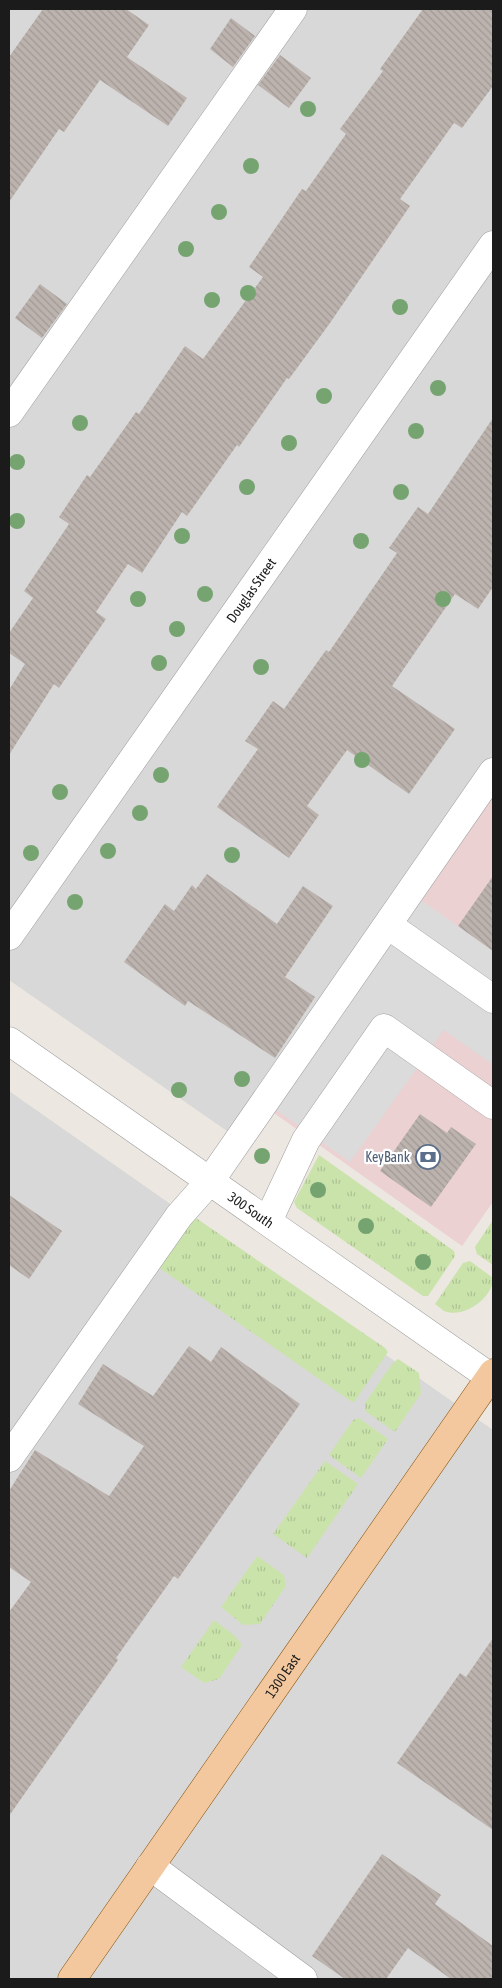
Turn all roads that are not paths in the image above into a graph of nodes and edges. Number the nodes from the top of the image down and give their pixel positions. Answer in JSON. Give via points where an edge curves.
{"nodes":[{"id":1,"x":293,"y":9,"type":"edge"},
{"id":2,"x":493,"y":245,"type":"edge"},
{"id":3,"x":9,"y":413,"type":"edge"},
{"id":4,"x":493,"y":772,"type":"edge"},
{"id":5,"x":388,"y":925,"type":"junction"},
{"id":6,"x":9,"y":936,"type":"edge"},
{"id":7,"x":493,"y":999,"type":"edge"},
{"id":8,"x":9,"y":1041,"type":"edge"},
{"id":9,"x":493,"y":1105,"type":"edge"},
{"id":10,"x":210,"y":1181,"type":"junction"},
{"id":11,"x":268,"y":1221,"type":"junction"},
{"id":12,"x":492,"y":1376,"type":"edge"},
{"id":13,"x":9,"y":1458,"type":"edge"},
{"id":14,"x":150,"y":1866,"type":"junction"},
{"id":15,"x":72,"y":1979,"type":"edge"},
{"id":16,"x":304,"y":1979,"type":"edge"}],
"edges":[{"from":1,"to":3,"type":"street"},
{"from":2,"to":6,"type":"street","name":"Douglas Street"},
{"from":4,"to":5,"type":"street"},
{"from":5,"to":7,"type":"street"},
{"from":5,"to":10,"type":"street"},
{"from":8,"to":10,"type":"street","name":"300 South"},
{"from":9,"to":11,"type":"street","via":[[384,1028],[306,1140]]},
{"from":10,"to":11,"type":"street","name":"300 South"},
{"from":10,"to":13,"type":"street","via":[[179,1216]]},
{"from":11,"to":12,"type":"street","name":"300 South"},
{"from":12,"to":14,"type":"main road","name":"1300 East"},
{"from":14,"to":15,"type":"main road","name":"1300 East"},
{"from":14,"to":16,"type":"street"}]}
